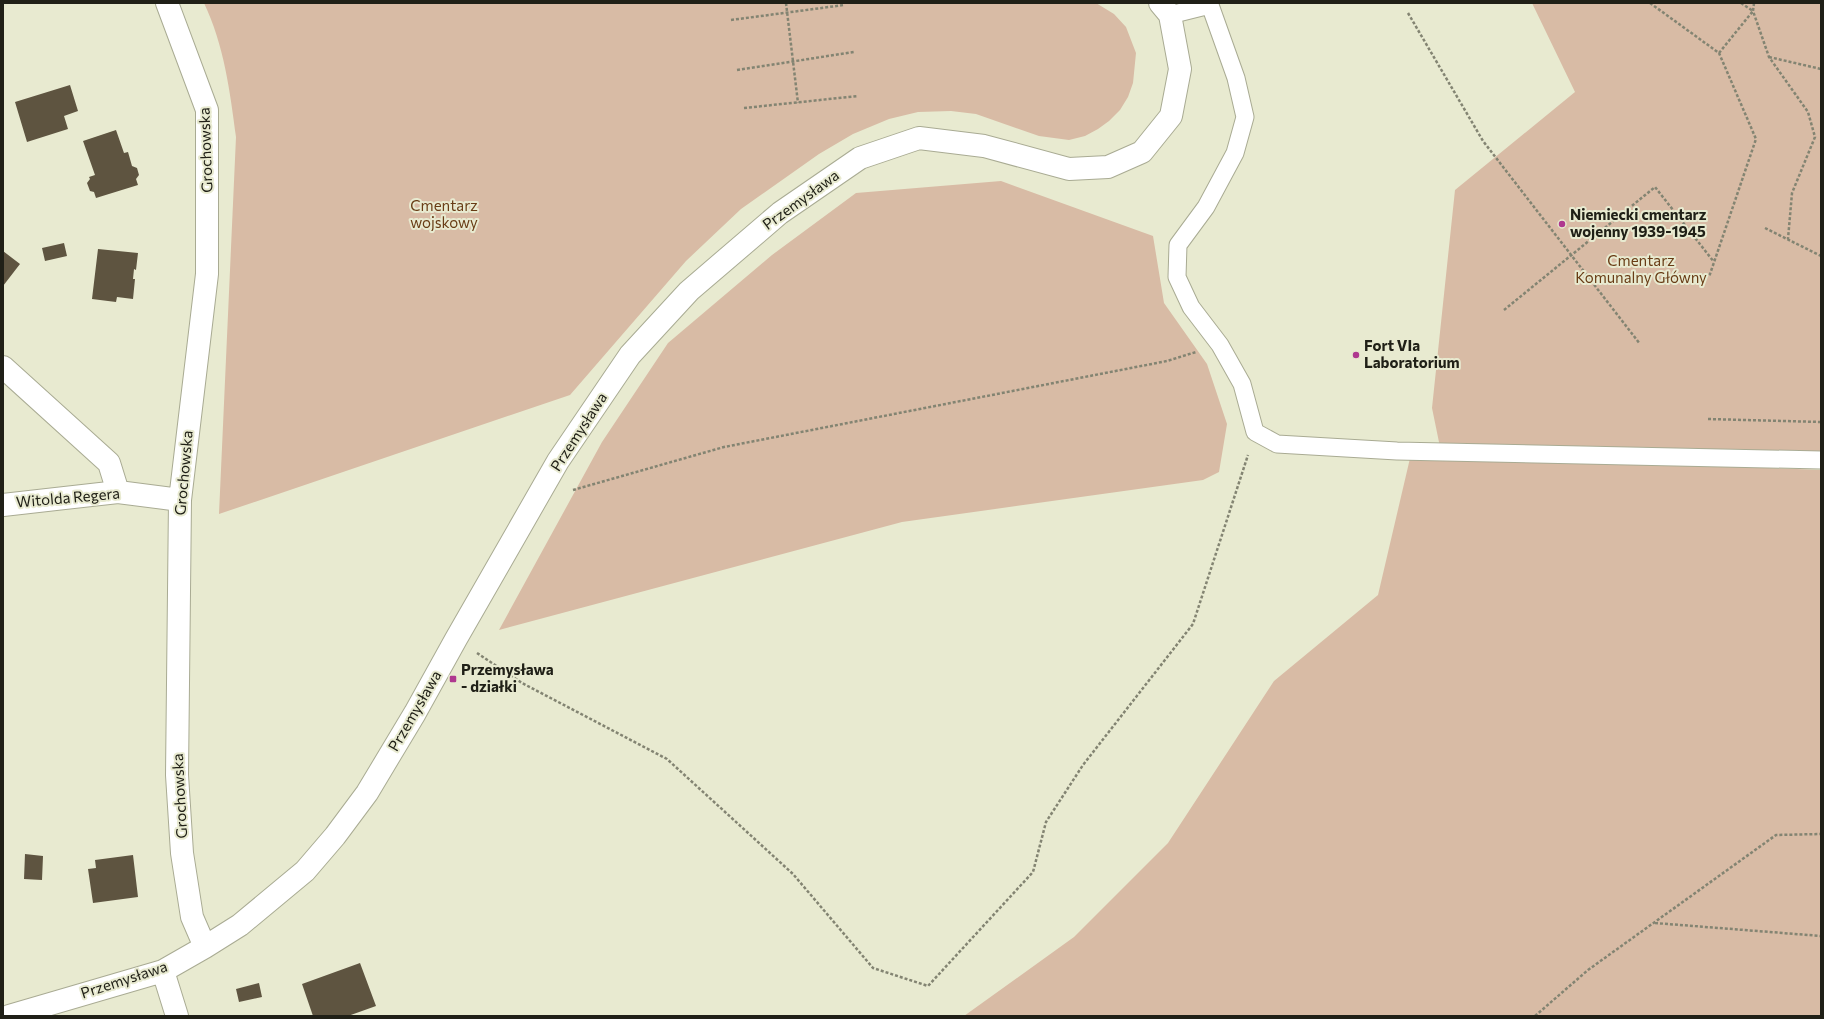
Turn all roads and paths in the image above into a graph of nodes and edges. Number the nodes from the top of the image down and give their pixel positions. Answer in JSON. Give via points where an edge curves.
{"nodes":[{"id":1,"x":167,"y":3,"type":"edge"},
{"id":2,"x":786,"y":3,"type":"edge"},
{"id":3,"x":1650,"y":3,"type":"edge"},
{"id":4,"x":1741,"y":3,"type":"edge"},
{"id":5,"x":1754,"y":3,"type":"edge"},
{"id":6,"x":844,"y":5,"type":"dead end"},
{"id":7,"x":1165,"y":9,"type":"edge"},
{"id":8,"x":1753,"y":11,"type":"junction"},
{"id":9,"x":787,"y":13,"type":"junction"},
{"id":10,"x":1408,"y":13,"type":"dead end"},
{"id":11,"x":731,"y":20,"type":"dead end"},
{"id":12,"x":854,"y":52,"type":"dead end"},
{"id":13,"x":1719,"y":53,"type":"junction"},
{"id":14,"x":1769,"y":57,"type":"junction"},
{"id":15,"x":793,"y":61,"type":"junction"},
{"id":16,"x":737,"y":70,"type":"dead end"},
{"id":17,"x":1821,"y":70,"type":"edge"},
{"id":18,"x":858,"y":96,"type":"dead end"},
{"id":19,"x":798,"y":103,"type":"junction"},
{"id":20,"x":744,"y":108,"type":"dead end"},
{"id":21,"x":1766,"y":228,"type":"dead end"},
{"id":22,"x":1788,"y":239,"type":"junction"},
{"id":23,"x":1572,"y":255,"type":"junction"},
{"id":24,"x":1821,"y":256,"type":"edge"},
{"id":25,"x":1714,"y":262,"type":"junction"},
{"id":26,"x":1709,"y":277,"type":"dead end"},
{"id":27,"x":1504,"y":310,"type":"dead end"},
{"id":28,"x":1640,"y":344,"type":"dead end"},
{"id":29,"x":1220,"y":345,"type":"junction"},
{"id":30,"x":3,"y":367,"type":"edge"},
{"id":31,"x":1708,"y":419,"type":"dead end"},
{"id":32,"x":1821,"y":422,"type":"edge"},
{"id":33,"x":1255,"y":432,"type":"junction"},
{"id":34,"x":1821,"y":460,"type":"edge"},
{"id":35,"x":541,"y":491,"type":"junction"},
{"id":36,"x":118,"y":492,"type":"junction"},
{"id":37,"x":180,"y":500,"type":"junction"},
{"id":38,"x":3,"y":505,"type":"edge"},
{"id":39,"x":456,"y":639,"type":"junction"},
{"id":40,"x":1821,"y":834,"type":"edge"},
{"id":41,"x":1654,"y":923,"type":"junction"},
{"id":42,"x":1821,"y":936,"type":"edge"},
{"id":43,"x":205,"y":947,"type":"junction"},
{"id":44,"x":163,"y":971,"type":"junction"},
{"id":45,"x":9,"y":1016,"type":"edge"},
{"id":46,"x":177,"y":1016,"type":"edge"},
{"id":47,"x":1535,"y":1016,"type":"edge"}],
"edges":[{"from":1,"to":37,"type":"street","name":"Grochowska","via":[[207,110],[207,274]]},
{"from":2,"to":9,"type":"path"},
{"from":3,"to":13,"type":"path"},
{"from":4,"to":8,"type":"path"},
{"from":5,"to":8,"type":"path"},
{"from":6,"to":9,"type":"path"},
{"from":7,"to":29,"type":"lane","via":[[1210,5],[1236,78],[1245,117],[1235,153],[1206,207],[1178,245],[1177,277],[1191,307]]},
{"from":7,"to":35,"type":"street","name":"Przemysława","via":[[1180,69],[1170,116],[1142,152],[1108,167],[1069,169],[984,146],[919,138],[860,158],[780,213],[689,291],[630,355],[558,461]]},
{"from":8,"to":13,"type":"path"},
{"from":8,"to":14,"type":"path"},
{"from":9,"to":11,"type":"path"},
{"from":9,"to":15,"type":"path"},
{"from":10,"to":23,"type":"path","via":[[1483,141]]},
{"from":12,"to":15,"type":"path"},
{"from":13,"to":25,"type":"path","via":[[1756,139]]},
{"from":14,"to":17,"type":"path"},
{"from":14,"to":22,"type":"path","via":[[1808,112],[1815,137],[1792,193]]},
{"from":15,"to":16,"type":"path"},
{"from":15,"to":19,"type":"path"},
{"from":18,"to":19,"type":"path"},
{"from":19,"to":20,"type":"path"},
{"from":21,"to":22,"type":"path"},
{"from":22,"to":24,"type":"path"},
{"from":23,"to":25,"type":"path","via":[[1655,187]]},
{"from":23,"to":27,"type":"path"},
{"from":23,"to":28,"type":"path"},
{"from":25,"to":26,"type":"path"},
{"from":29,"to":33,"type":"lane","via":[[1242,384]]},
{"from":29,"to":35,"type":"path","via":[[1167,361],[724,447],[558,494]]},
{"from":30,"to":36,"type":"street","via":[[109,463]]},
{"from":31,"to":32,"type":"path"},
{"from":33,"to":34,"type":"lane","via":[[1277,444],[1397,451]]},
{"from":33,"to":39,"type":"path","via":[[1193,624],[1075,777],[1046,822],[1033,872],[928,986],[872,968],[793,874],[667,760],[522,683]]},
{"from":35,"to":39,"type":"street","name":"Przemysława"},
{"from":36,"to":37,"type":"street","name":"Witolda Regera"},
{"from":36,"to":38,"type":"street","name":"Witolda Regera"},
{"from":37,"to":43,"type":"street","name":"Grochowska","via":[[177,775],[182,853],[192,917]]},
{"from":39,"to":43,"type":"street","name":"Przemysława","via":[[367,793],[335,836],[305,871],[276,896],[240,925]]},
{"from":40,"to":41,"type":"path","via":[[1776,835]]},
{"from":41,"to":42,"type":"path"},
{"from":41,"to":47,"type":"path","via":[[1588,970]]},
{"from":43,"to":44,"type":"street","name":"Przemysława"},
{"from":44,"to":45,"type":"street","name":"Przemysława"},
{"from":44,"to":46,"type":"street"}]}
